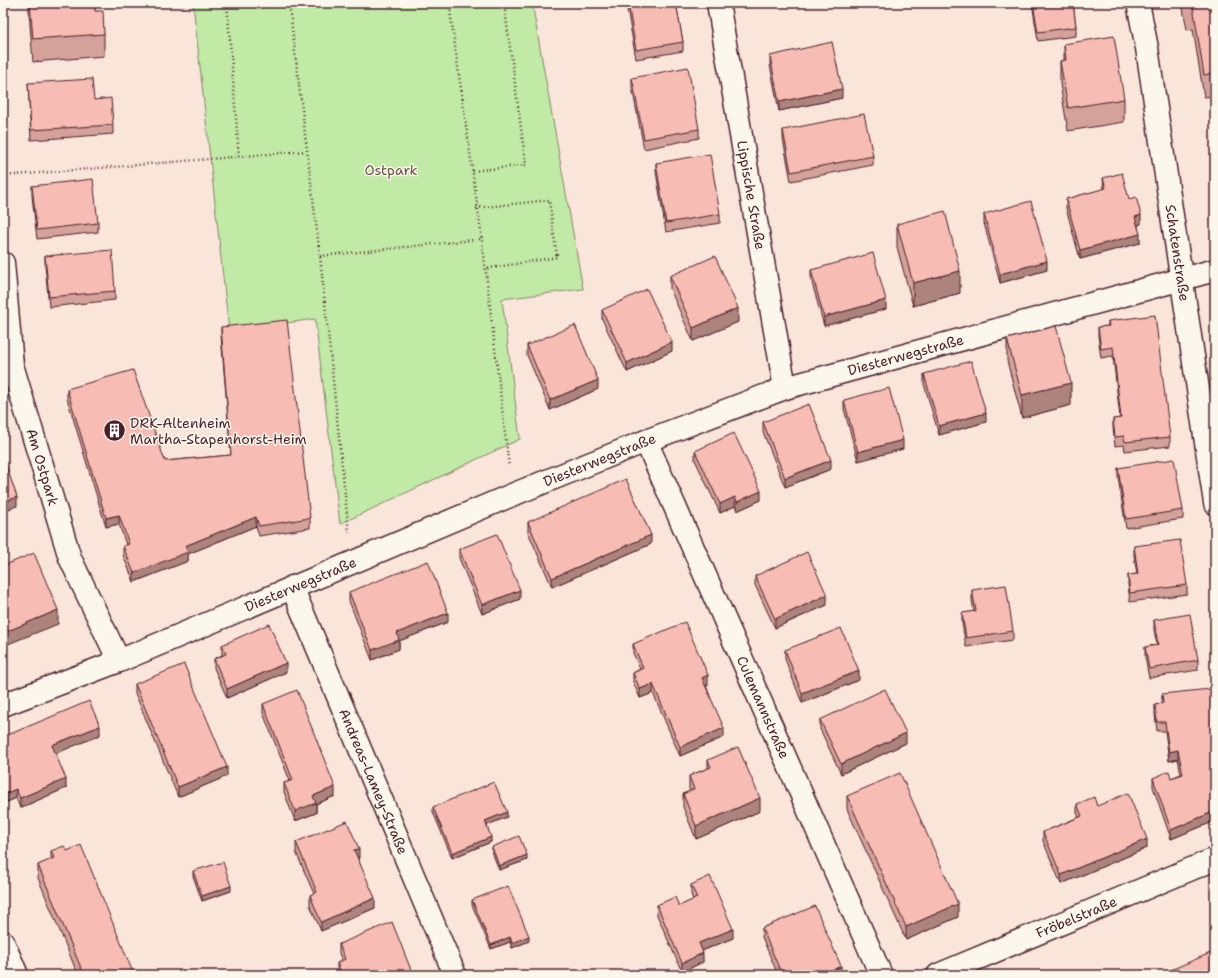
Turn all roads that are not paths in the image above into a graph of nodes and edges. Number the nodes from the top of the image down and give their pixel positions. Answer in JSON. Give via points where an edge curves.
{"nodes":[{"id":1,"x":718,"y":3,"type":"edge"},
{"id":2,"x":1138,"y":3,"type":"edge"},
{"id":3,"x":3,"y":262,"type":"edge"},
{"id":4,"x":1215,"y":270,"type":"edge"},
{"id":5,"x":1182,"y":280,"type":"junction"},
{"id":6,"x":785,"y":388,"type":"junction"},
{"id":7,"x":646,"y":441,"type":"junction"},
{"id":8,"x":1215,"y":503,"type":"edge"},
{"id":9,"x":292,"y":587,"type":"junction"},
{"id":10,"x":119,"y":661,"type":"junction"},
{"id":11,"x":3,"y":705,"type":"edge"},
{"id":12,"x":1215,"y":860,"type":"edge"},
{"id":13,"x":3,"y":942,"type":"edge"},
{"id":14,"x":16,"y":975,"type":"edge"},
{"id":15,"x":455,"y":975,"type":"edge"},
{"id":16,"x":881,"y":975,"type":"edge"},
{"id":17,"x":938,"y":975,"type":"edge"}],
"edges":[{"from":1,"to":6,"type":"street","name":"Lippische Straße"},
{"from":2,"to":5,"type":"street","name":"Schatenstraße"},
{"from":3,"to":10,"type":"street","name":"Am Ostpark","via":[[12,365],[70,558]]},
{"from":4,"to":5,"type":"street","name":"Diesterwegstraße"},
{"from":5,"to":6,"type":"street","name":"Diesterwegstraße"},
{"from":5,"to":8,"type":"street","name":"Schatenstraße"},
{"from":6,"to":7,"type":"street","name":"Diesterwegstraße"},
{"from":7,"to":9,"type":"street","name":"Diesterwegstraße"},
{"from":7,"to":16,"type":"street","name":"Culemannstraße"},
{"from":9,"to":10,"type":"street","name":"Diesterwegstraße"},
{"from":9,"to":15,"type":"street","name":"Andreas-Lamey-Straße"},
{"from":10,"to":11,"type":"street","name":"Diesterwegstraße"},
{"from":12,"to":17,"type":"street","name":"Fröbelstraße"},
{"from":13,"to":14,"type":"street"}]}
